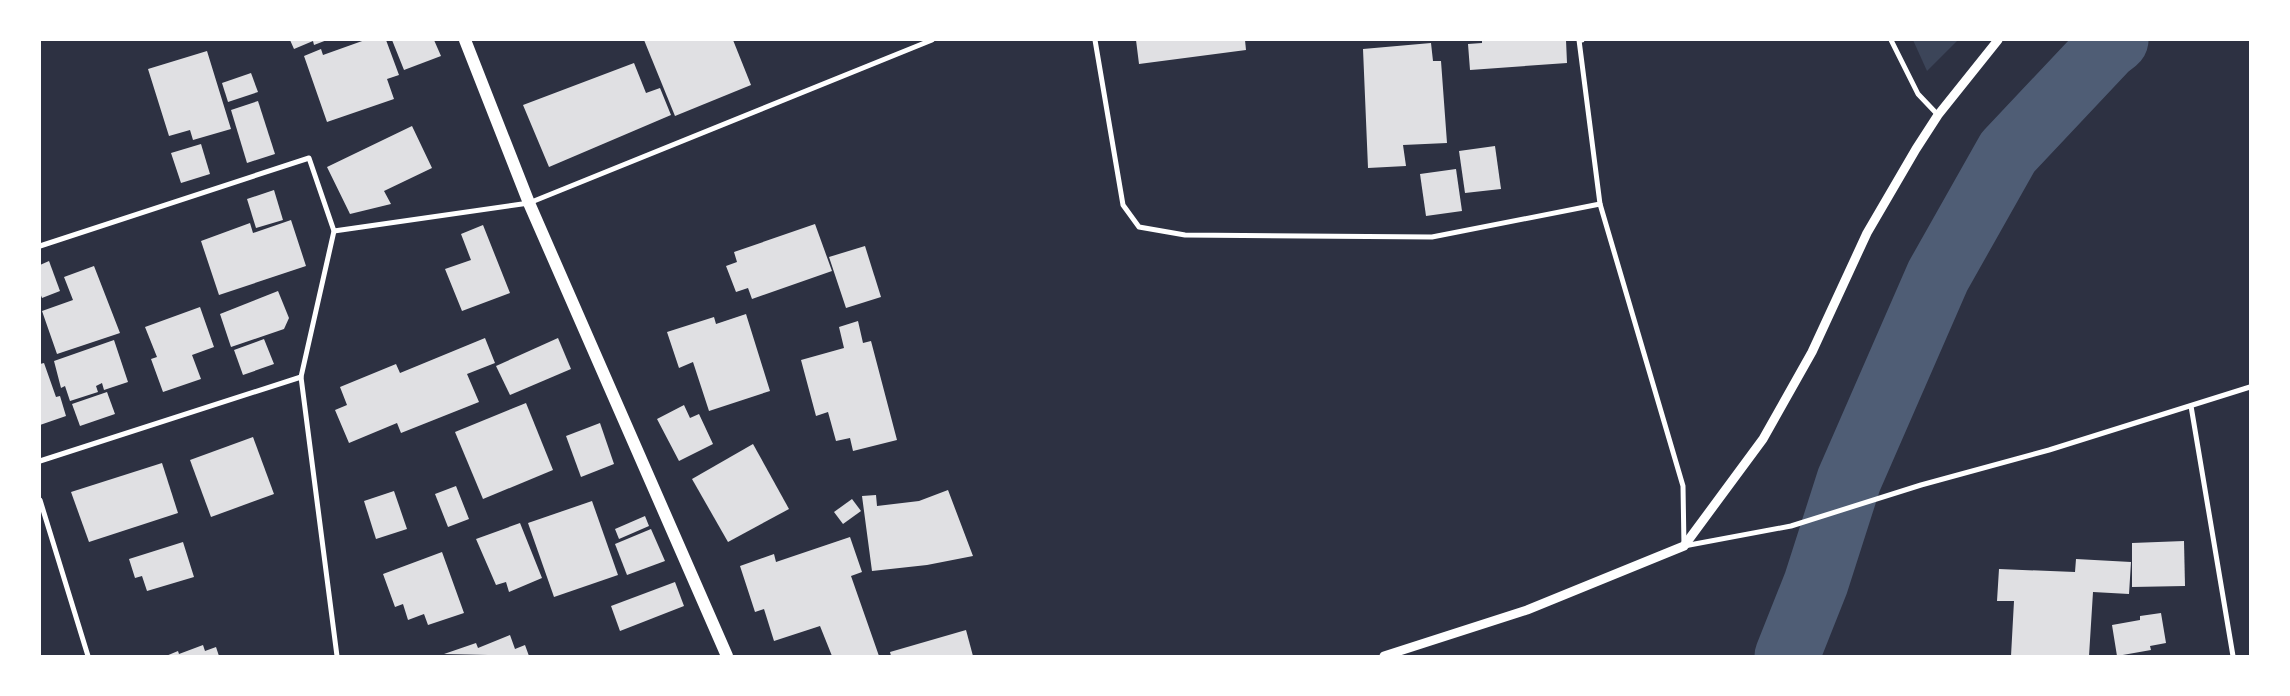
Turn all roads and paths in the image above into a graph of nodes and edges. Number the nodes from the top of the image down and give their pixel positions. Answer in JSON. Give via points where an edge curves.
{"nodes":[{"id":1,"x":465,"y":40,"type":"edge"},
{"id":2,"x":932,"y":40,"type":"edge"},
{"id":3,"x":1095,"y":40,"type":"edge"},
{"id":4,"x":1582,"y":40,"type":"edge"},
{"id":5,"x":1891,"y":40,"type":"edge"},
{"id":6,"x":1998,"y":40,"type":"edge"},
{"id":7,"x":1938,"y":115,"type":"junction"},
{"id":8,"x":530,"y":203,"type":"junction"},
{"id":9,"x":1600,"y":204,"type":"junction"},
{"id":10,"x":334,"y":231,"type":"junction"},
{"id":11,"x":40,"y":246,"type":"edge"},
{"id":12,"x":300,"y":377,"type":"junction"},
{"id":13,"x":2250,"y":387,"type":"edge"},
{"id":14,"x":2191,"y":406,"type":"junction"},
{"id":15,"x":40,"y":462,"type":"edge"},
{"id":16,"x":40,"y":500,"type":"edge"},
{"id":17,"x":1684,"y":546,"type":"junction"},
{"id":18,"x":88,"y":656,"type":"edge"},
{"id":19,"x":337,"y":656,"type":"edge"},
{"id":20,"x":727,"y":656,"type":"edge"},
{"id":21,"x":1384,"y":656,"type":"edge"},
{"id":22,"x":2234,"y":656,"type":"edge"}],
"edges":[{"from":1,"to":8,"type":"main road"},
{"from":2,"to":8,"type":"street"},
{"from":3,"to":9,"type":"street","via":[[1123,205],[1139,226],[1185,235],[1432,237]]},
{"from":4,"to":9,"type":"street","via":[[1579,40]]},
{"from":5,"to":7,"type":"street","via":[[1918,94]]},
{"from":6,"to":7,"type":"street"},
{"from":7,"to":17,"type":"street","via":[[1867,233],[1812,352],[1763,438]]},
{"from":8,"to":10,"type":"street"},
{"from":8,"to":20,"type":"main road"},
{"from":9,"to":17,"type":"street","via":[[1683,486]]},
{"from":10,"to":11,"type":"street","via":[[310,158]]},
{"from":10,"to":12,"type":"street"},
{"from":12,"to":15,"type":"street"},
{"from":12,"to":19,"type":"street"},
{"from":13,"to":14,"type":"street"},
{"from":14,"to":17,"type":"street","via":[[1791,526]]},
{"from":14,"to":22,"type":"street"},
{"from":16,"to":18,"type":"street"},
{"from":17,"to":21,"type":"street","via":[[1527,610]]}]}
